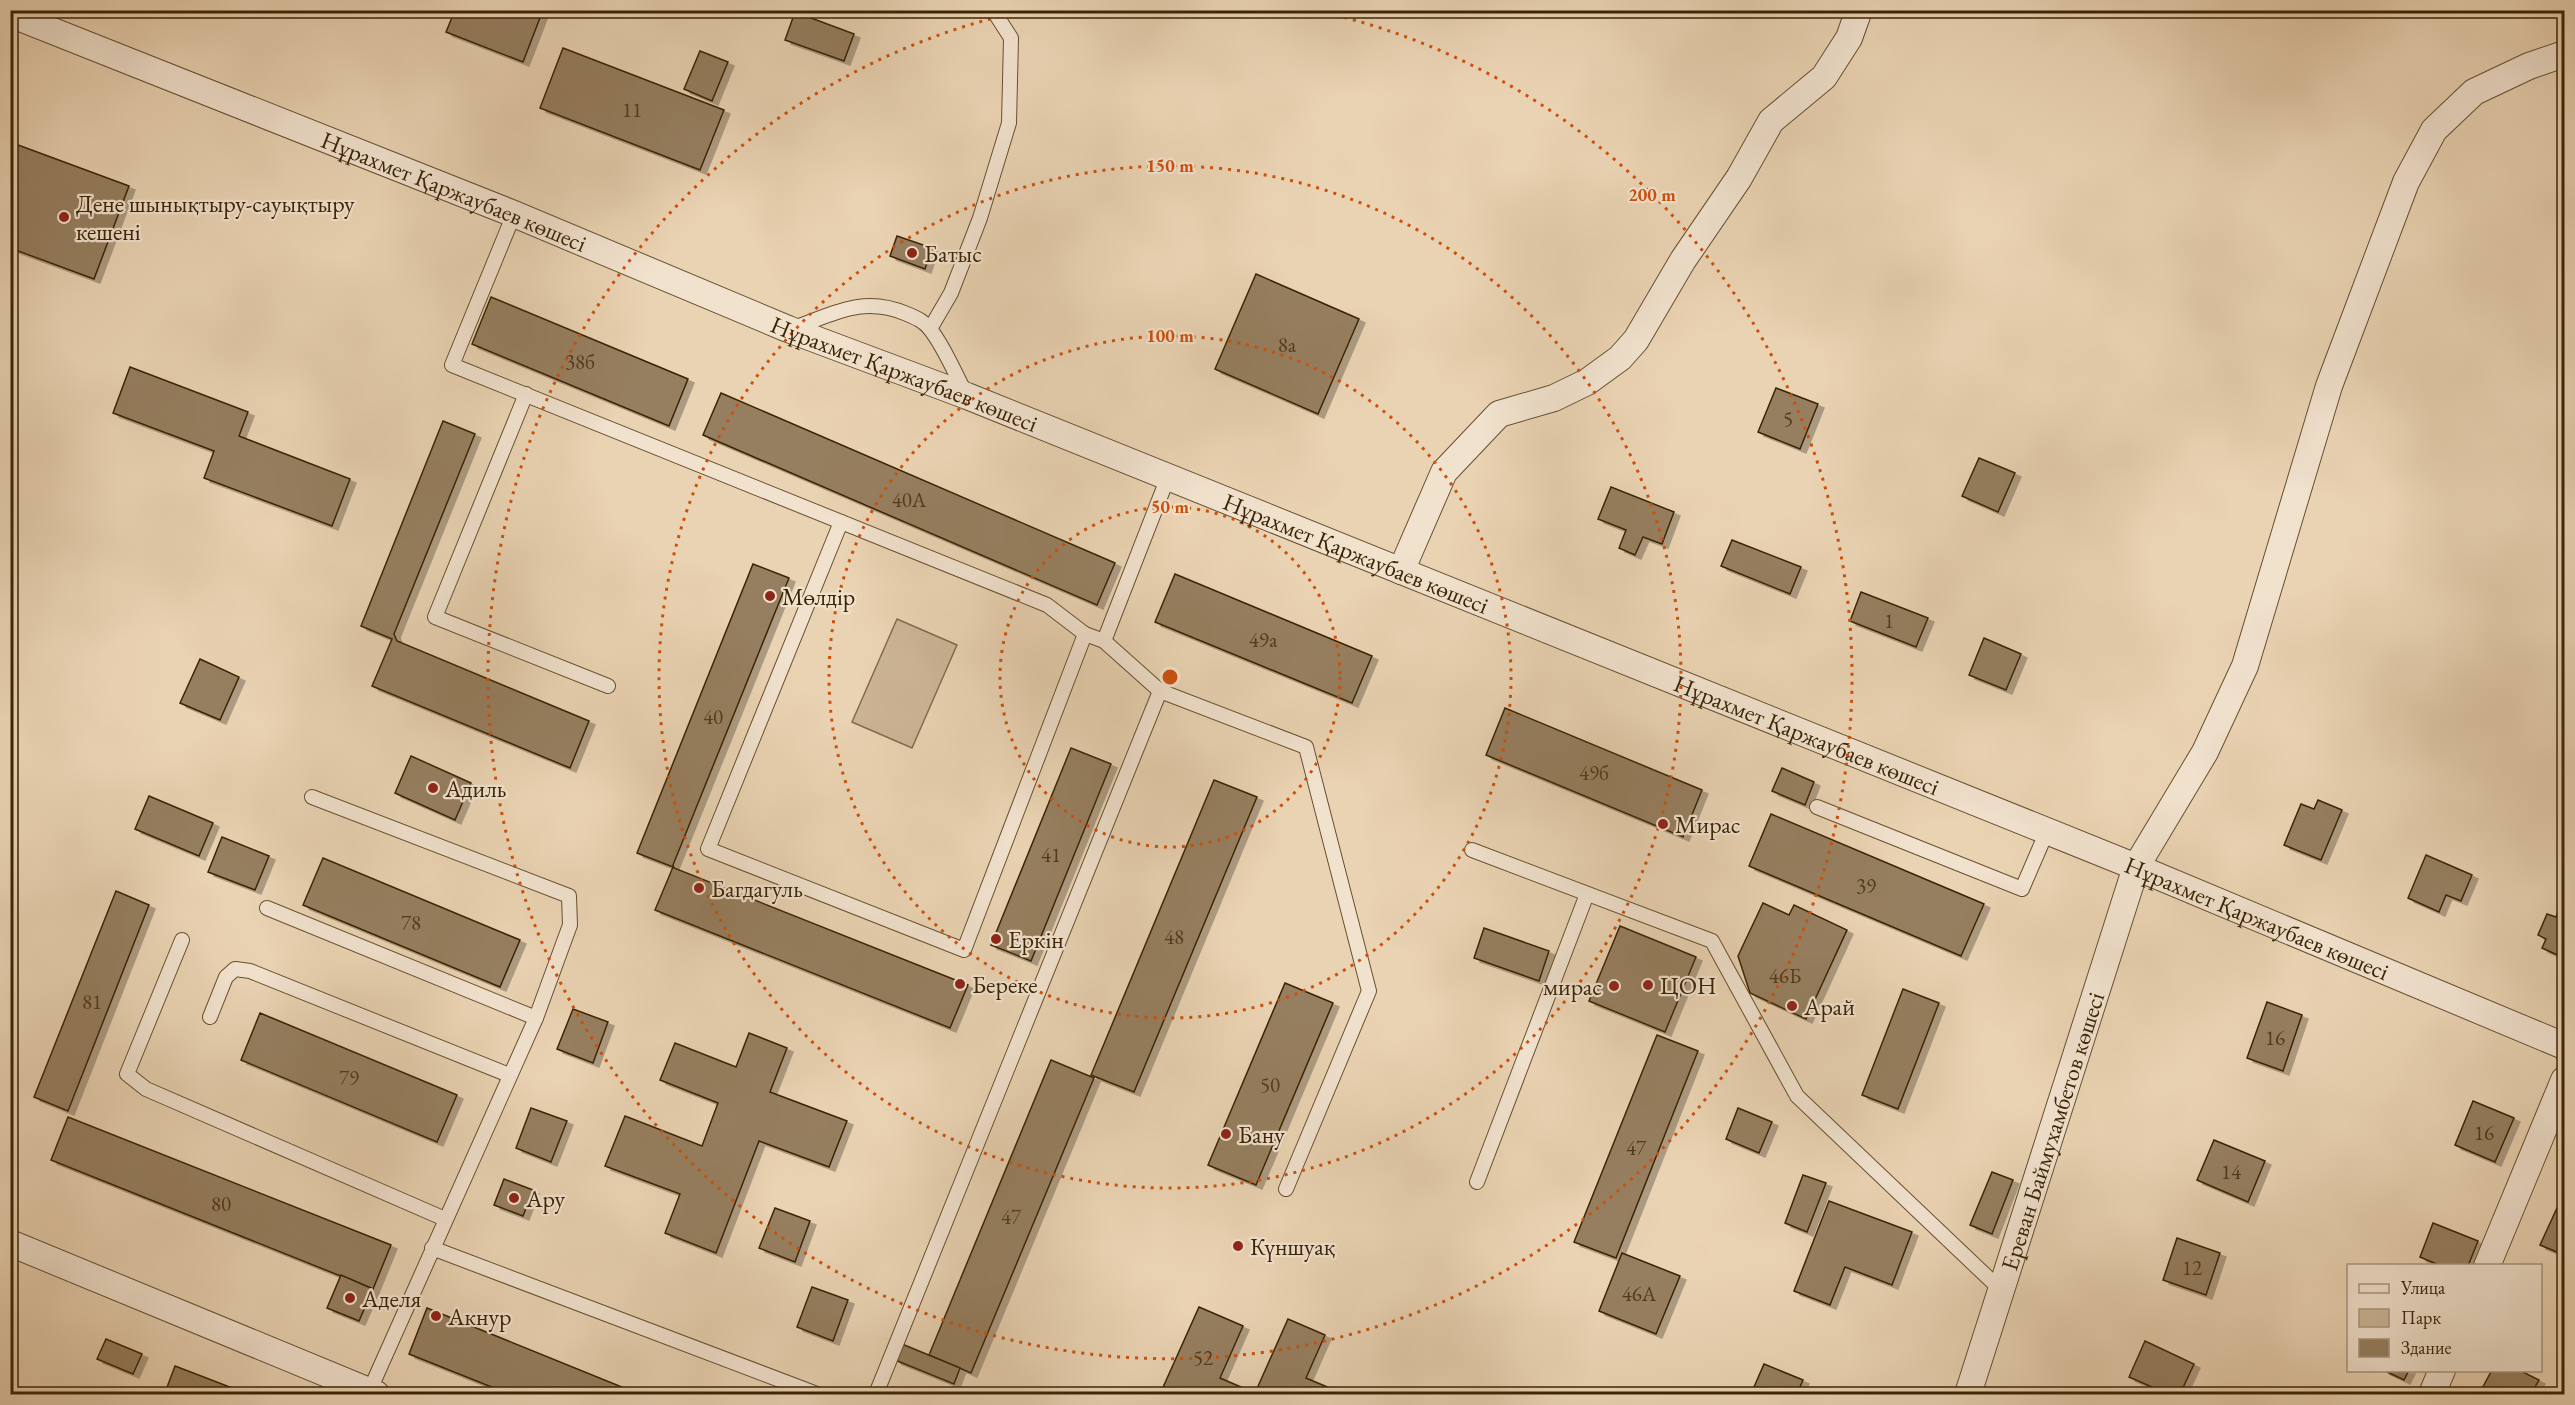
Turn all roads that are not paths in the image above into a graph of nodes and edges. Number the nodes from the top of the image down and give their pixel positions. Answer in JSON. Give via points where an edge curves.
{"nodes":[{"id":1,"x":993,"y":10,"type":"edge"},
{"id":2,"x":1859,"y":10,"type":"edge"},
{"id":3,"x":10,"y":14,"type":"edge"},
{"id":4,"x":2565,"y":54,"type":"edge"},
{"id":5,"x":514,"y":214,"type":"junction"},
{"id":6,"x":788,"y":329,"type":"junction"},
{"id":7,"x":930,"y":329,"type":"junction"},
{"id":8,"x":526,"y":394,"type":"junction"},
{"id":9,"x":967,"y":396,"type":"junction"},
{"id":10,"x":1168,"y":477,"type":"junction"},
{"id":11,"x":841,"y":522,"type":"junction"},
{"id":12,"x":1401,"y":571,"type":"junction"},
{"id":13,"x":1085,"y":634,"type":"junction"},
{"id":14,"x":1104,"y":641,"type":"junction"},
{"id":15,"x":608,"y":686,"type":"dead end"},
{"id":16,"x":1160,"y":691,"type":"junction"},
{"id":17,"x":312,"y":797,"type":"dead end"},
{"id":18,"x":1817,"y":807,"type":"dead end"},
{"id":19,"x":2047,"y":831,"type":"junction"},
{"id":20,"x":1472,"y":850,"type":"dead end"},
{"id":21,"x":2136,"y":867,"type":"junction"},
{"id":22,"x":1587,"y":894,"type":"junction"},
{"id":23,"x":267,"y":908,"type":"dead end"},
{"id":24,"x":182,"y":940,"type":"dead end"},
{"id":25,"x":210,"y":1017,"type":"dead end"},
{"id":26,"x":536,"y":1018,"type":"junction"},
{"id":27,"x":2565,"y":1046,"type":"edge"},
{"id":28,"x":509,"y":1075,"type":"junction"},
{"id":29,"x":2565,"y":1080,"type":"edge"},
{"id":30,"x":1477,"y":1182,"type":"dead end"},
{"id":31,"x":1286,"y":1189,"type":"dead end"},
{"id":32,"x":445,"y":1219,"type":"junction"},
{"id":33,"x":10,"y":1243,"type":"edge"},
{"id":34,"x":432,"y":1248,"type":"junction"},
{"id":35,"x":2488,"y":1264,"type":"edge"},
{"id":36,"x":2001,"y":1290,"type":"junction"},
{"id":37,"x":2442,"y":1372,"type":"edge"},
{"id":38,"x":373,"y":1393,"type":"edge"},
{"id":39,"x":817,"y":1395,"type":"edge"},
{"id":40,"x":876,"y":1395,"type":"edge"},
{"id":41,"x":1968,"y":1395,"type":"edge"},
{"id":42,"x":2432,"y":1395,"type":"edge"}],
"edges":[{"from":1,"to":7,"type":"lane","via":[[1011,38],[1009,123],[980,218],[951,293]]},
{"from":2,"to":12,"type":"street","via":[[1849,38],[1824,77],[1772,121],[1636,340],[1620,358],[1587,382],[1554,398],[1498,414],[1444,472]]},
{"from":3,"to":5,"type":"street","name":"Нұрахмет Қаржаубаев көшесі"},
{"from":4,"to":21,"type":"street","name":"Ереван Баймухамбетов көшесі","via":[[2474,92],[2434,130],[2406,183],[2329,386],[2245,666],[2205,752]]},
{"from":5,"to":6,"type":"street","name":"Нұрахмет Қаржаубаев көшесі"},
{"from":5,"to":8,"type":"lane","via":[[452,365]]},
{"from":6,"to":7,"type":"lane","via":[[874,304],[898,310]]},
{"from":6,"to":9,"type":"street","name":"Нұрахмет Қаржаубаев көшесі"},
{"from":7,"to":9,"type":"lane"},
{"from":8,"to":11,"type":"lane"},
{"from":8,"to":15,"type":"lane","via":[[435,617]]},
{"from":9,"to":10,"type":"street","name":"Нұрахмет Қаржаубаев көшесі"},
{"from":10,"to":12,"type":"street","name":"Нұрахмет Қаржаубаев көшесі"},
{"from":10,"to":14,"type":"lane"},
{"from":11,"to":13,"type":"lane","via":[[1047,605]]},
{"from":11,"to":13,"type":"lane","via":[[708,849],[964,950]]},
{"from":12,"to":19,"type":"street","name":"Нұрахмет Қаржаубаев көшесі"},
{"from":13,"to":14,"type":"lane"},
{"from":14,"to":16,"type":"lane"},
{"from":16,"to":31,"type":"lane","via":[[1306,747],[1369,991]]},
{"from":16,"to":40,"type":"lane"},
{"from":17,"to":26,"type":"lane","via":[[569,896],[570,925]]},
{"from":18,"to":19,"type":"lane","via":[[2022,889]]},
{"from":19,"to":21,"type":"street","name":"Нұрахмет Қаржаубаев көшесі"},
{"from":20,"to":22,"type":"lane"},
{"from":21,"to":27,"type":"street","name":"Нұрахмет Қаржаубаев көшесі"},
{"from":21,"to":36,"type":"street","name":"Ереван Баймухамбетов көшесі"},
{"from":22,"to":30,"type":"lane"},
{"from":22,"to":36,"type":"lane","via":[[1712,942],[1797,1096]]},
{"from":23,"to":26,"type":"lane"},
{"from":24,"to":32,"type":"lane","via":[[127,1074],[146,1089]]},
{"from":25,"to":28,"type":"lane","via":[[226,977],[235,969],[250,971]]},
{"from":26,"to":28,"type":"lane"},
{"from":28,"to":32,"type":"lane"},
{"from":29,"to":35,"type":"street"},
{"from":32,"to":34,"type":"lane"},
{"from":33,"to":38,"type":"street"},
{"from":34,"to":38,"type":"lane"},
{"from":34,"to":39,"type":"lane"},
{"from":36,"to":41,"type":"street","name":"Ереван Баймухамбетов көшесі"},
{"from":37,"to":42,"type":"street"}]}
